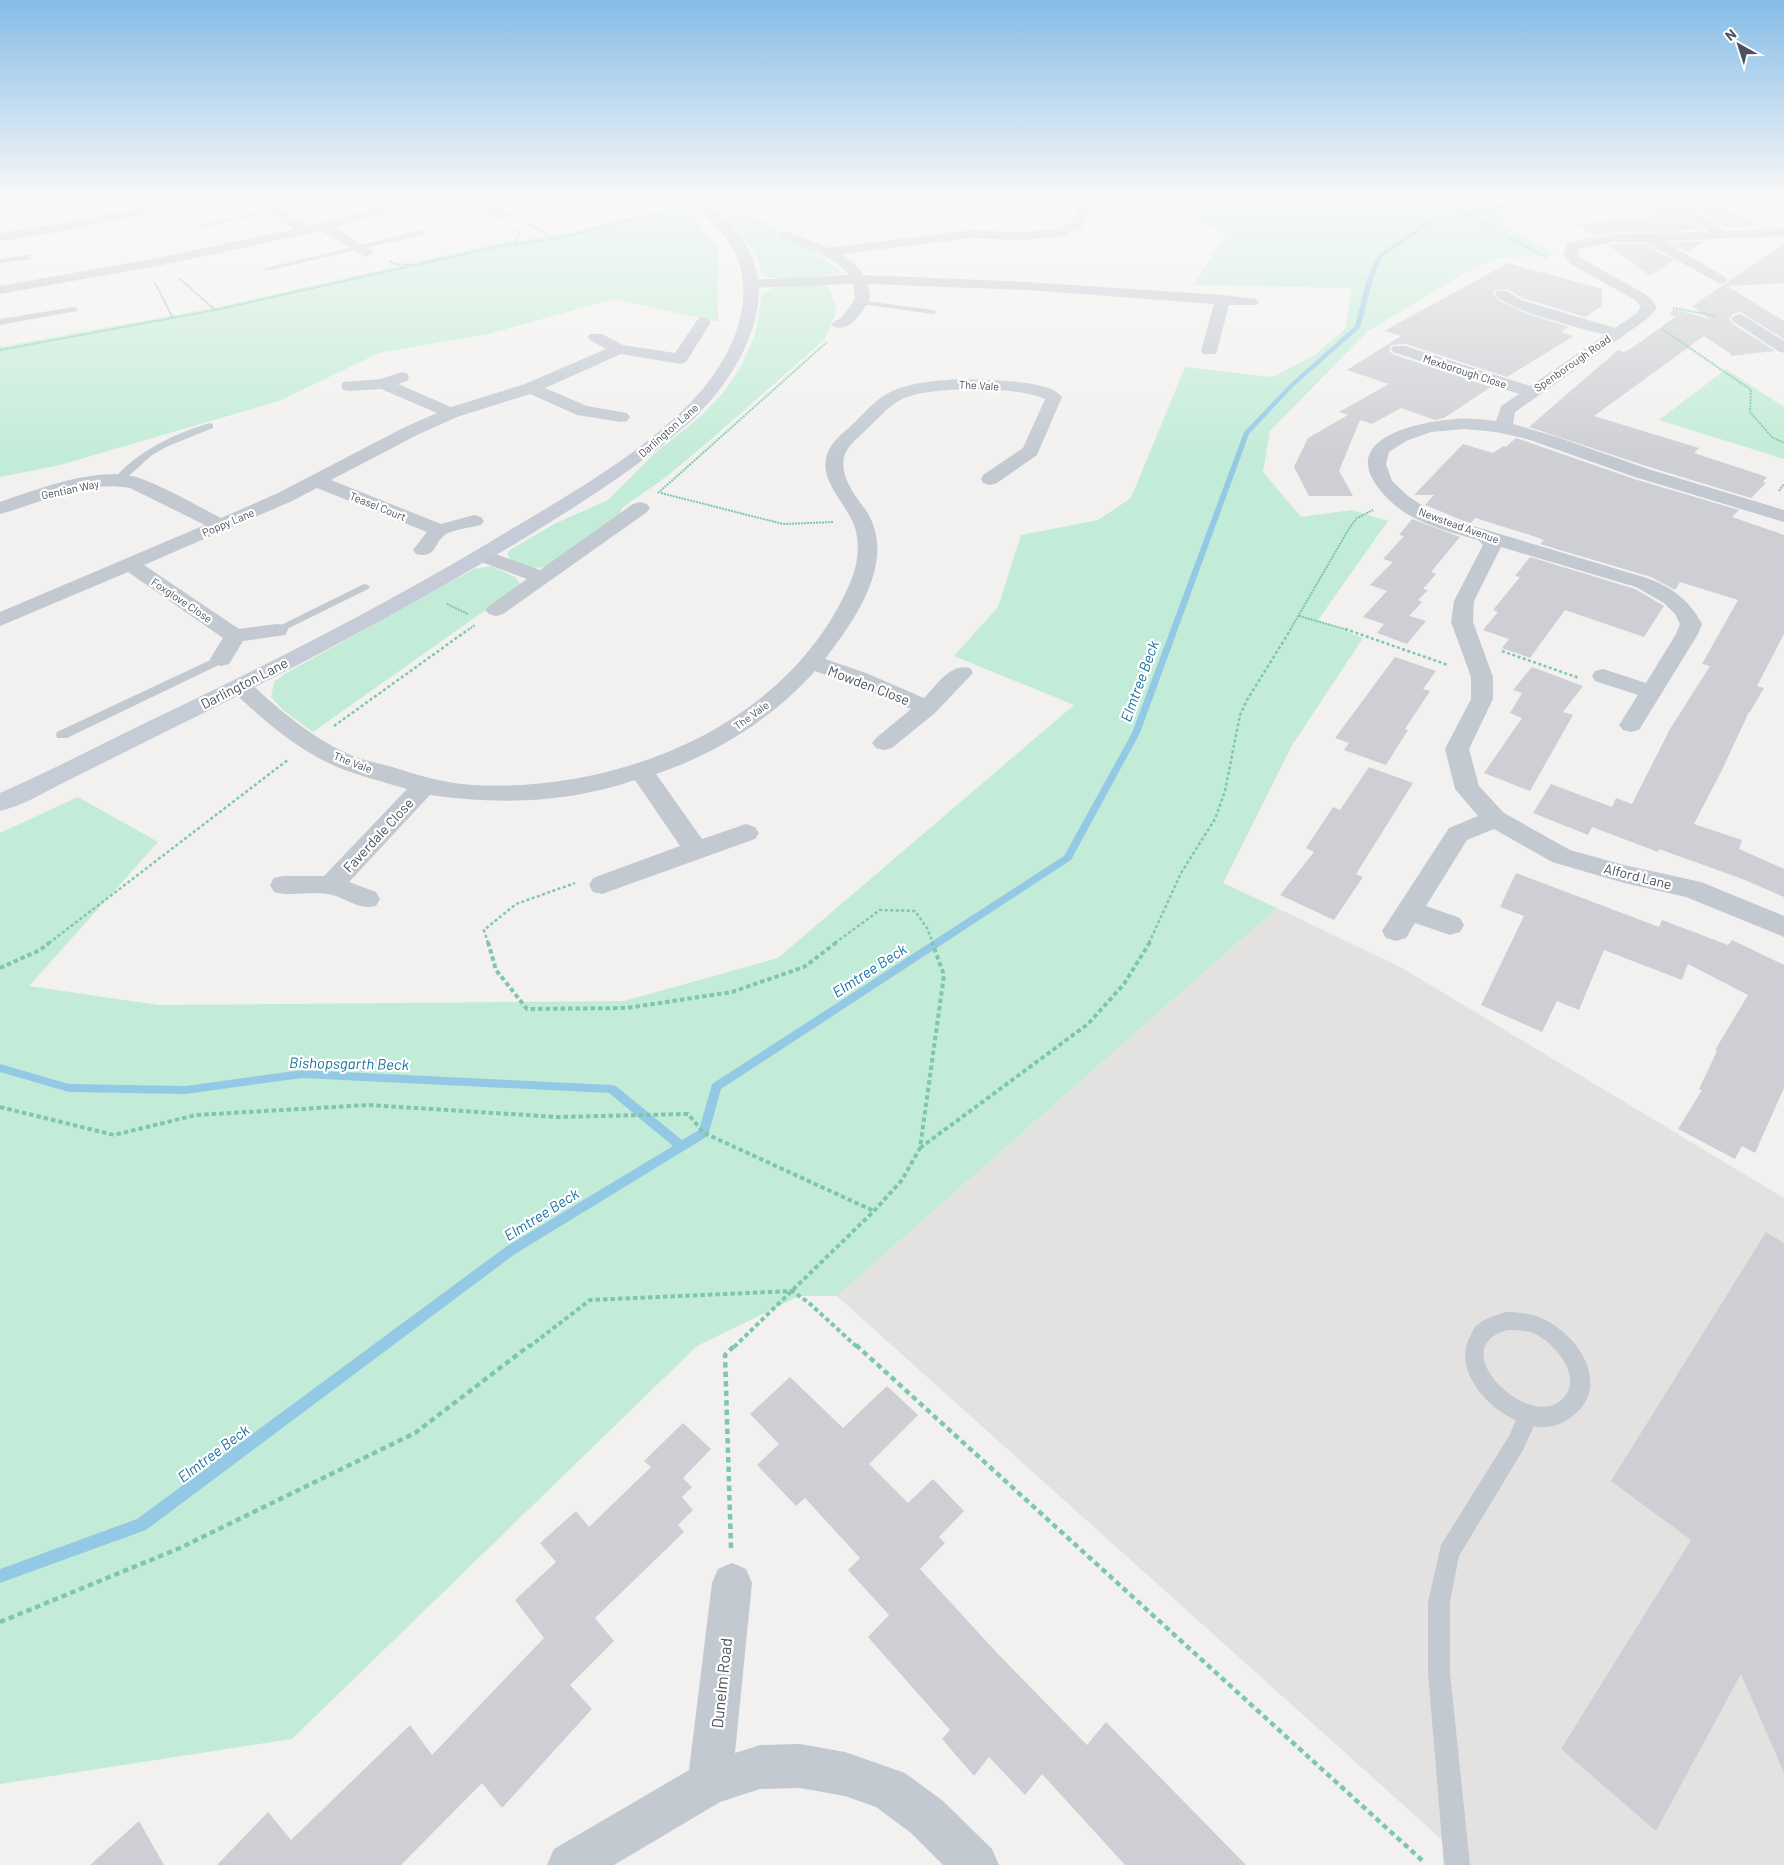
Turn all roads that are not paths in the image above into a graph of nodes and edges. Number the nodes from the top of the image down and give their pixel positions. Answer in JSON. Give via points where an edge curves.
{"nodes":[{"id":1,"x":28,"y":285,"type":"edge"},
{"id":2,"x":751,"y":285,"type":"edge"},
{"id":3,"x":860,"y":285,"type":"edge"},
{"id":4,"x":1004,"y":285,"type":"edge"},
{"id":5,"x":1620,"y":285,"type":"edge"},
{"id":6,"x":0,"y":290,"type":"edge"},
{"id":7,"x":1502,"y":294,"type":"dead end"},
{"id":8,"x":1223,"y":299,"type":"junction"},
{"id":9,"x":861,"y":302,"type":"junction"},
{"id":10,"x":1251,"y":302,"type":"dead end"},
{"id":11,"x":74,"y":309,"type":"dead end"},
{"id":12,"x":933,"y":312,"type":"dead end"},
{"id":13,"x":1739,"y":319,"type":"road end"},
{"id":14,"x":0,"y":322,"type":"edge"},
{"id":15,"x":703,"y":322,"type":"dead end"},
{"id":16,"x":838,"y":324,"type":"dead end"},
{"id":17,"x":1616,"y":333,"type":"junction"},
{"id":18,"x":596,"y":337,"type":"dead end"},
{"id":19,"x":1781,"y":344,"type":"edge"},
{"id":20,"x":618,"y":349,"type":"junction"},
{"id":21,"x":1399,"y":349,"type":"dead end"},
{"id":22,"x":1209,"y":351,"type":"dead end"},
{"id":23,"x":404,"y":375,"type":"dead end"},
{"id":24,"x":383,"y":384,"type":"junction"},
{"id":25,"x":349,"y":386,"type":"dead end"},
{"id":26,"x":532,"y":388,"type":"junction"},
{"id":27,"x":1531,"y":392,"type":"junction"},
{"id":28,"x":583,"y":411,"type":"junction"},
{"id":29,"x":451,"y":413,"type":"junction"},
{"id":30,"x":621,"y":417,"type":"dead end"},
{"id":31,"x":567,"y":422,"type":"dead end"},
{"id":32,"x":210,"y":426,"type":"dead end"},
{"id":33,"x":1504,"y":427,"type":"junction"},
{"id":34,"x":990,"y":479,"type":"dead end"},
{"id":35,"x":118,"y":480,"type":"junction"},
{"id":36,"x":317,"y":481,"type":"junction"},
{"id":37,"x":0,"y":508,"type":"edge"},
{"id":38,"x":640,"y":508,"type":"dead end"},
{"id":39,"x":1784,"y":516,"type":"edge"},
{"id":40,"x":474,"y":522,"type":"dead end"},
{"id":41,"x":221,"y":525,"type":"junction"},
{"id":42,"x":438,"y":530,"type":"junction"},
{"id":43,"x":1484,"y":536,"type":"junction"},
{"id":44,"x":423,"y":550,"type":"dead end"},
{"id":45,"x":483,"y":556,"type":"junction"},
{"id":46,"x":129,"y":564,"type":"junction"},
{"id":47,"x":541,"y":577,"type":"junction"},
{"id":48,"x":364,"y":587,"type":"dead end"},
{"id":49,"x":489,"y":615,"type":"road end"},
{"id":50,"x":0,"y":620,"type":"edge"},
{"id":51,"x":277,"y":630,"type":"joint"},
{"id":52,"x":235,"y":636,"type":"junction"},
{"id":53,"x":221,"y":659,"type":"joint"},
{"id":54,"x":811,"y":662,"type":"junction"},
{"id":55,"x":962,"y":673,"type":"dead end"},
{"id":56,"x":1603,"y":676,"type":"road end"},
{"id":57,"x":240,"y":686,"type":"junction"},
{"id":58,"x":1650,"y":692,"type":"junction"},
{"id":59,"x":927,"y":708,"type":"junction"},
{"id":60,"x":1631,"y":725,"type":"dead end"},
{"id":61,"x":62,"y":735,"type":"dead end"},
{"id":62,"x":884,"y":743,"type":"dead end"},
{"id":63,"x":642,"y":772,"type":"junction"},
{"id":64,"x":424,"y":786,"type":"junction"},
{"id":65,"x":0,"y":803,"type":"edge"},
{"id":66,"x":1495,"y":819,"type":"junction"},
{"id":67,"x":746,"y":833,"type":"dead end"},
{"id":68,"x":696,"y":850,"type":"junction"},
{"id":69,"x":602,"y":884,"type":"road end"},
{"id":70,"x":283,"y":885,"type":"dead end"},
{"id":71,"x":331,"y":885,"type":"junction"},
{"id":72,"x":367,"y":900,"type":"dead end"},
{"id":73,"x":1450,"y":925,"type":"dead end"},
{"id":74,"x":1784,"y":927,"type":"edge"},
{"id":75,"x":1529,"y":1414,"type":"junction"},
{"id":76,"x":732,"y":1583,"type":"road end"},
{"id":77,"x":710,"y":1783,"type":"junction"},
{"id":78,"x":570,"y":1865,"type":"edge"},
{"id":79,"x":976,"y":1865,"type":"edge"},
{"id":80,"x":1457,"y":1865,"type":"edge"}],
"edges":[{"from":1,"to":6,"type":"street"},
{"from":2,"to":45,"type":"street","name":"Darlington Lane","via":[[742,338],[726,369],[695,408],[636,458]]},
{"from":3,"to":9,"type":"street"},
{"from":4,"to":8,"type":"street"},
{"from":5,"to":17,"type":"street","name":"Spenborough Road","via":[[1640,296],[1645,310]]},
{"from":7,"to":17,"type":"street","via":[[1516,303]]},
{"from":8,"to":10,"type":"street"},
{"from":8,"to":22,"type":"street"},
{"from":9,"to":12,"type":"lane"},
{"from":9,"to":16,"type":"street","via":[[847,320]]},
{"from":11,"to":14,"type":"lane"},
{"from":13,"to":19,"type":"street"},
{"from":15,"to":20,"type":"street","via":[[680,359]]},
{"from":17,"to":27,"type":"street","name":"Spenborough Road"},
{"from":18,"to":20,"type":"street"},
{"from":20,"to":26,"type":"street","name":"Poppy Lane"},
{"from":21,"to":27,"type":"street","name":"Mexborough Close"},
{"from":23,"to":24,"type":"street"},
{"from":24,"to":25,"type":"street"},
{"from":24,"to":29,"type":"street"},
{"from":26,"to":28,"type":"street"},
{"from":26,"to":29,"type":"street","name":"Poppy Lane"},
{"from":27,"to":33,"type":"street","name":"Spenborough Road","via":[[1507,410]]},
{"from":28,"to":30,"type":"street"},
{"from":28,"to":31,"type":"street"},
{"from":29,"to":36,"type":"street","name":"Poppy Lane"},
{"from":32,"to":35,"type":"lane","via":[[149,453]]},
{"from":33,"to":39,"type":"street","name":"Newstead Avenue","via":[[1538,435],[1623,467]]},
{"from":33,"to":43,"type":"street","name":"Newstead Avenue","via":[[1476,424],[1438,426],[1404,434],[1386,444],[1377,457],[1377,473],[1400,500],[1434,519]]},
{"from":34,"to":54,"type":"street","name":"The Vale","via":[[1003,461],[1031,451],[1057,391],[983,384],[918,389],[886,401],[839,448],[835,462],[836,478],[862,520],[868,559],[861,582],[833,633]]},
{"from":35,"to":37,"type":"street","name":"Gentian Way","via":[[54,490]]},
{"from":35,"to":41,"type":"street","name":"Gentian Way","via":[[135,483]]},
{"from":36,"to":41,"type":"street","name":"Poppy Lane"},
{"from":36,"to":42,"type":"street","name":"Teasel Court"},
{"from":38,"to":47,"type":"street"},
{"from":40,"to":42,"type":"street"},
{"from":41,"to":46,"type":"street","name":"Poppy Lane"},
{"from":42,"to":44,"type":"street"},
{"from":43,"to":58,"type":"street","name":"Newstead Avenue","via":[[1643,583],[1675,600],[1685,611],[1690,624]]},
{"from":43,"to":66,"type":"street","name":"Alford Lane","via":[[1493,544],[1464,602],[1462,622],[1482,677],[1482,699],[1457,749],[1467,789]]},
{"from":45,"to":47,"type":"street"},
{"from":45,"to":57,"type":"street","name":"Darlington Lane"},
{"from":46,"to":50,"type":"street","name":"Poppy Lane"},
{"from":46,"to":52,"type":"street","name":"Foxglove Close"},
{"from":47,"to":49,"type":"street"},
{"from":48,"to":51,"type":"lane"},
{"from":51,"to":52,"type":"street"},
{"from":52,"to":53,"type":"street"},
{"from":53,"to":61,"type":"lane"},
{"from":54,"to":59,"type":"street","name":"Mowden Close"},
{"from":54,"to":63,"type":"street","name":"The Vale","via":[[785,690],[752,716],[721,735]]},
{"from":55,"to":59,"type":"street","name":"Mowden Close"},
{"from":56,"to":58,"type":"street"},
{"from":57,"to":64,"type":"street","name":"The Vale","via":[[277,721],[343,761]]},
{"from":57,"to":65,"type":"street","name":"Darlington Lane"},
{"from":58,"to":60,"type":"street","name":"Newstead Avenue"},
{"from":59,"to":62,"type":"street","name":"Mowden Close"},
{"from":63,"to":64,"type":"street","name":"The Vale","via":[[560,790],[509,794]]},
{"from":63,"to":68,"type":"street"},
{"from":64,"to":71,"type":"street","name":"Faverdale Close"},
{"from":66,"to":73,"type":"street","via":[[1458,834],[1403,920]]},
{"from":66,"to":74,"type":"street","name":"Alford Lane","via":[[1561,856],[1692,889]]},
{"from":67,"to":68,"type":"street"},
{"from":68,"to":69,"type":"street"},
{"from":70,"to":71,"type":"street","name":"Faverdale Close"},
{"from":71,"to":72,"type":"street","name":"Faverdale Close"},
{"from":75,"to":75,"type":"lane","via":[[1554,1416],[1568,1410],[1578,1399],[1582,1385],[1579,1368],[1557,1338],[1540,1327],[1522,1321],[1505,1320],[1491,1324],[1474,1344],[1478,1374],[1488,1389],[1503,1402]]},
{"from":75,"to":80,"type":"lane","via":[[1516,1443],[1449,1553],[1439,1602],[1439,1673]]},
{"from":76,"to":77,"type":"street","name":"Dunelm Road"},
{"from":77,"to":78,"type":"street"},
{"from":77,"to":79,"type":"street","via":[[760,1767],[800,1766],[845,1774],[889,1789],[927,1817]]}]}
